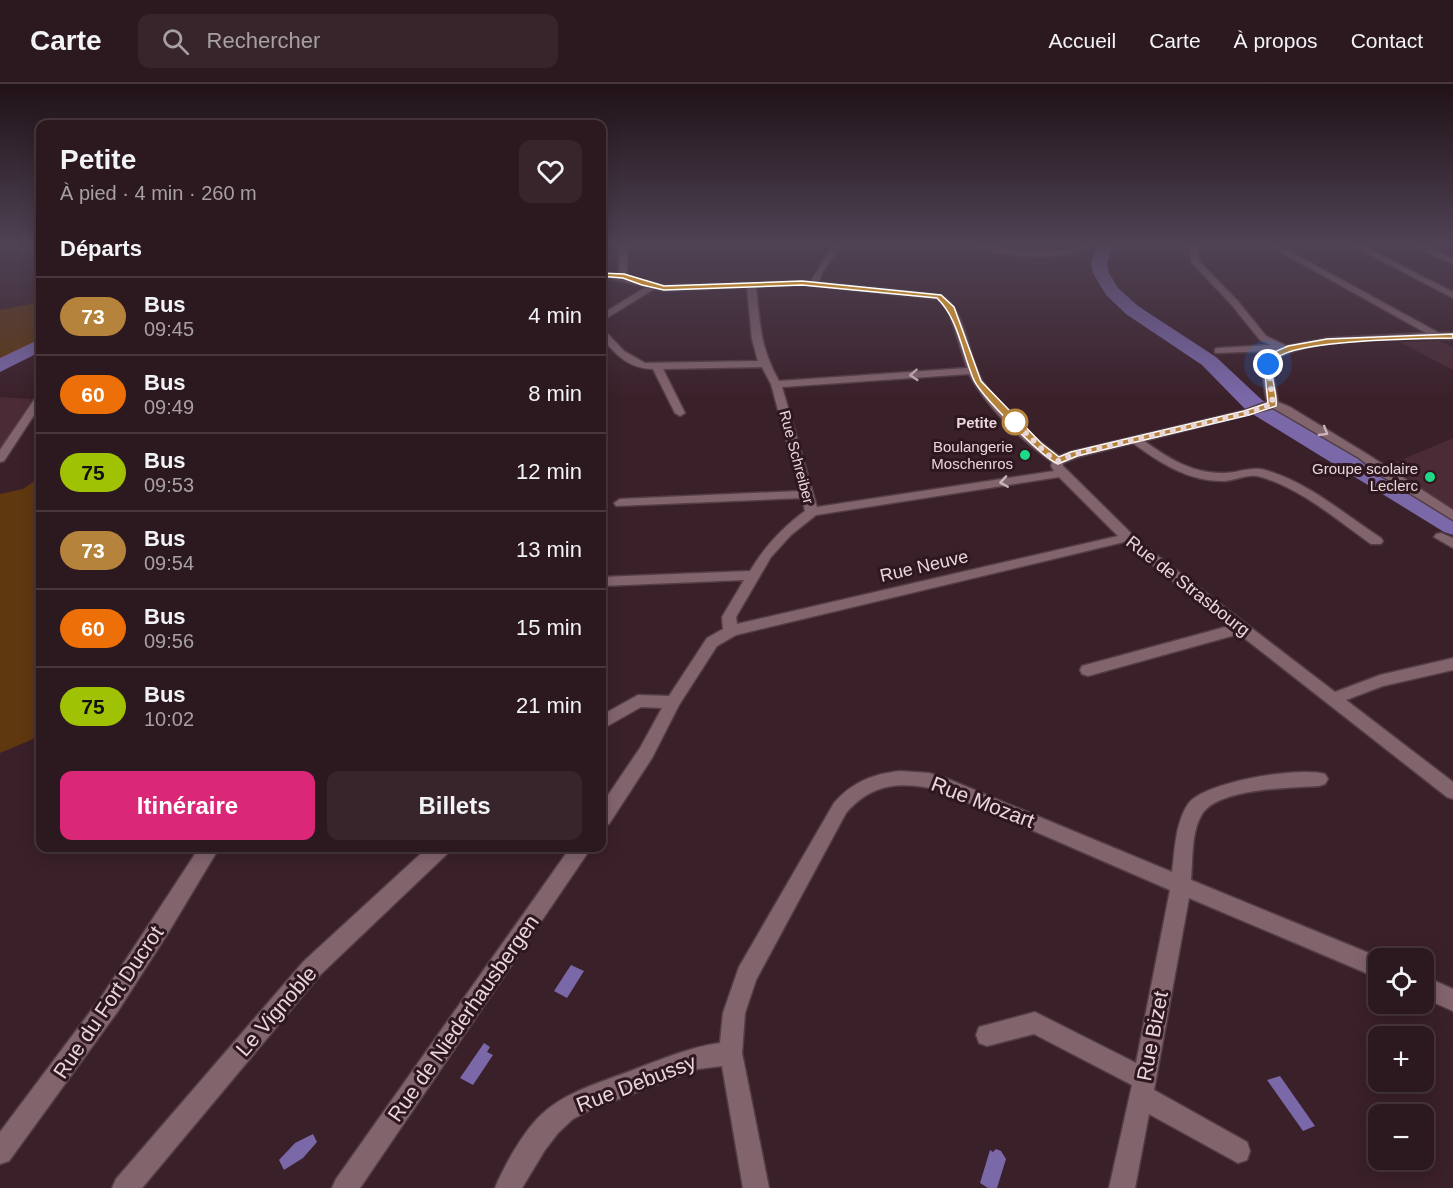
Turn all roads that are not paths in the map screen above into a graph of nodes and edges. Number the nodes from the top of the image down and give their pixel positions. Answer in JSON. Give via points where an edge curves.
{"nodes":[{"id":1,"x":636,"y":297,"type":"edge"},
{"id":2,"x":752,"y":297,"type":"edge"},
{"id":3,"x":936,"y":297,"type":"edge"},
{"id":4,"x":1229,"y":297,"type":"edge"},
{"id":5,"x":1366,"y":297,"type":"edge"},
{"id":6,"x":606,"y":315,"type":"edge"},
{"id":7,"x":1438,"y":336,"type":"junction"},
{"id":8,"x":1453,"y":336,"type":"edge"},
{"id":9,"x":606,"y":338,"type":"edge"},
{"id":10,"x":1453,"y":344,"type":"edge"},
{"id":11,"x":1285,"y":349,"type":"junction"},
{"id":12,"x":1218,"y":351,"type":"dead end"},
{"id":13,"x":765,"y":364,"type":"junction"},
{"id":14,"x":657,"y":366,"type":"junction"},
{"id":15,"x":973,"y":371,"type":"junction"},
{"id":16,"x":776,"y":384,"type":"junction"},
{"id":17,"x":36,"y":405,"type":"edge"},
{"id":18,"x":1265,"y":407,"type":"junction"},
{"id":19,"x":680,"y":413,"type":"dead end"},
{"id":20,"x":1135,"y":440,"type":"junction"},
{"id":21,"x":0,"y":459,"type":"edge"},
{"id":22,"x":1060,"y":467,"type":"junction"},
{"id":23,"x":807,"y":494,"type":"junction"},
{"id":24,"x":620,"y":503,"type":"dead end"},
{"id":25,"x":812,"y":512,"type":"junction"},
{"id":26,"x":1453,"y":516,"type":"edge"},
{"id":27,"x":1125,"y":538,"type":"junction"},
{"id":28,"x":1376,"y":541,"type":"dead end"},
{"id":29,"x":754,"y":575,"type":"junction"},
{"id":30,"x":606,"y":581,"type":"edge"},
{"id":31,"x":735,"y":608,"type":"junction"},
{"id":32,"x":759,"y":625,"type":"junction"},
{"id":33,"x":1241,"y":628,"type":"junction"},
{"id":34,"x":731,"y":631,"type":"junction"},
{"id":35,"x":1453,"y":664,"type":"edge"},
{"id":36,"x":1088,"y":670,"type":"dead end"},
{"id":37,"x":1332,"y":699,"type":"junction"},
{"id":38,"x":673,"y":702,"type":"junction"},
{"id":39,"x":606,"y":721,"type":"edge"},
{"id":40,"x":1319,"y":779,"type":"dead end"},
{"id":41,"x":1453,"y":792,"type":"edge"},
{"id":42,"x":606,"y":812,"type":"edge"},
{"id":43,"x":207,"y":852,"type":"edge"},
{"id":44,"x":436,"y":852,"type":"edge"},
{"id":45,"x":578,"y":852,"type":"edge"},
{"id":46,"x":1181,"y":884,"type":"junction"},
{"id":47,"x":1368,"y":964,"type":"edge"},
{"id":48,"x":1434,"y":991,"type":"edge"},
{"id":49,"x":1453,"y":1000,"type":"edge"},
{"id":50,"x":987,"y":1035,"type":"dead end"},
{"id":51,"x":731,"y":1053,"type":"junction"},
{"id":52,"x":1142,"y":1087,"type":"junction"},
{"id":53,"x":1238,"y":1151,"type":"dead end"},
{"id":54,"x":0,"y":1152,"type":"edge"},
{"id":55,"x":125,"y":1188,"type":"edge"},
{"id":56,"x":345,"y":1188,"type":"edge"},
{"id":57,"x":508,"y":1188,"type":"edge"},
{"id":58,"x":756,"y":1188,"type":"edge"},
{"id":59,"x":1122,"y":1188,"type":"edge"}],
"edges":[{"from":1,"to":6,"type":"street"},
{"from":2,"to":13,"type":"street","name":"Rue Schreiber","via":[[757,339]]},
{"from":3,"to":15,"type":"street","name":"Rue de Strasbourg","via":[[950,307]]},
{"from":4,"to":11,"type":"street","via":[[1263,338]]},
{"from":5,"to":7,"type":"street"},
{"from":7,"to":8,"type":"street"},
{"from":7,"to":10,"type":"street"},
{"from":7,"to":11,"type":"street","via":[[1327,342]]},
{"from":9,"to":14,"type":"street","via":[[636,364]]},
{"from":11,"to":12,"type":"street"},
{"from":11,"to":18,"type":"street","via":[[1268,364]]},
{"from":13,"to":14,"type":"street"},
{"from":13,"to":16,"type":"street","name":"Rue Schreiber"},
{"from":14,"to":19,"type":"street"},
{"from":15,"to":16,"type":"street","one_way":true},
{"from":15,"to":22,"type":"street","name":"Rue de Strasbourg","via":[[985,390]]},
{"from":16,"to":23,"type":"street","name":"Rue Schreiber"},
{"from":17,"to":21,"type":"street"},
{"from":18,"to":20,"type":"street"},
{"from":18,"to":26,"type":"street","one_way":true,"via":[[1286,409]]},
{"from":20,"to":22,"type":"street","via":[[1074,454]]},
{"from":20,"to":28,"type":"street","via":[[1187,473],[1226,477],[1259,472],[1295,486]]},
{"from":22,"to":25,"type":"street","one_way":true},
{"from":22,"to":27,"type":"street","name":"Rue de Strasbourg"},
{"from":23,"to":24,"type":"street"},
{"from":23,"to":25,"type":"street","name":"Rue Schreiber"},
{"from":25,"to":29,"type":"street","name":"Rue Schreiber","via":[[786,531]]},
{"from":27,"to":32,"type":"street","name":"Rue Neuve"},
{"from":27,"to":33,"type":"street","name":"Rue de Strasbourg"},
{"from":29,"to":30,"type":"street"},
{"from":29,"to":31,"type":"street","name":"Rue Schreiber"},
{"from":31,"to":32,"type":"street"},
{"from":31,"to":34,"type":"street","name":"Rue Schreiber","via":[[729,616]]},
{"from":32,"to":34,"type":"street","name":"Rue Neuve"},
{"from":33,"to":36,"type":"street"},
{"from":33,"to":37,"type":"street","name":"Rue de Strasbourg"},
{"from":34,"to":38,"type":"street","via":[[712,642]]},
{"from":35,"to":37,"type":"street","via":[[1389,678]]},
{"from":37,"to":41,"type":"street","name":"Rue de Strasbourg"},
{"from":38,"to":39,"type":"street","via":[[638,701]]},
{"from":38,"to":42,"type":"street","via":[[646,753]]},
{"from":40,"to":46,"type":"street","name":"Rue Bizet","via":[[1256,784],[1200,803],[1189,822]]},
{"from":43,"to":54,"type":"street","name":"Rue du Fort Ducrot","via":[[76,1052]]},
{"from":44,"to":55,"type":"street","name":"Le Vignoble","via":[[312,968]]},
{"from":45,"to":56,"type":"street","name":"Rue de Niederhausbergen"},
{"from":46,"to":47,"type":"street","name":"Rue Mozart"},
{"from":46,"to":51,"type":"street","name":"Rue Mozart","via":[[942,784],[907,777],[870,784],[846,799],[840,808],[747,975],[734,1013]]},
{"from":46,"to":52,"type":"street","name":"Rue Bizet"},
{"from":48,"to":49,"type":"street"},
{"from":50,"to":52,"type":"street","via":[[1035,1023]]},
{"from":51,"to":57,"type":"street","name":"Rue Debussy","via":[[698,1057],[565,1111],[536,1141]]},
{"from":51,"to":58,"type":"street","name":"Rue Mozart"},
{"from":52,"to":53,"type":"street"},
{"from":52,"to":59,"type":"street","name":"Rue Bizet"}]}
